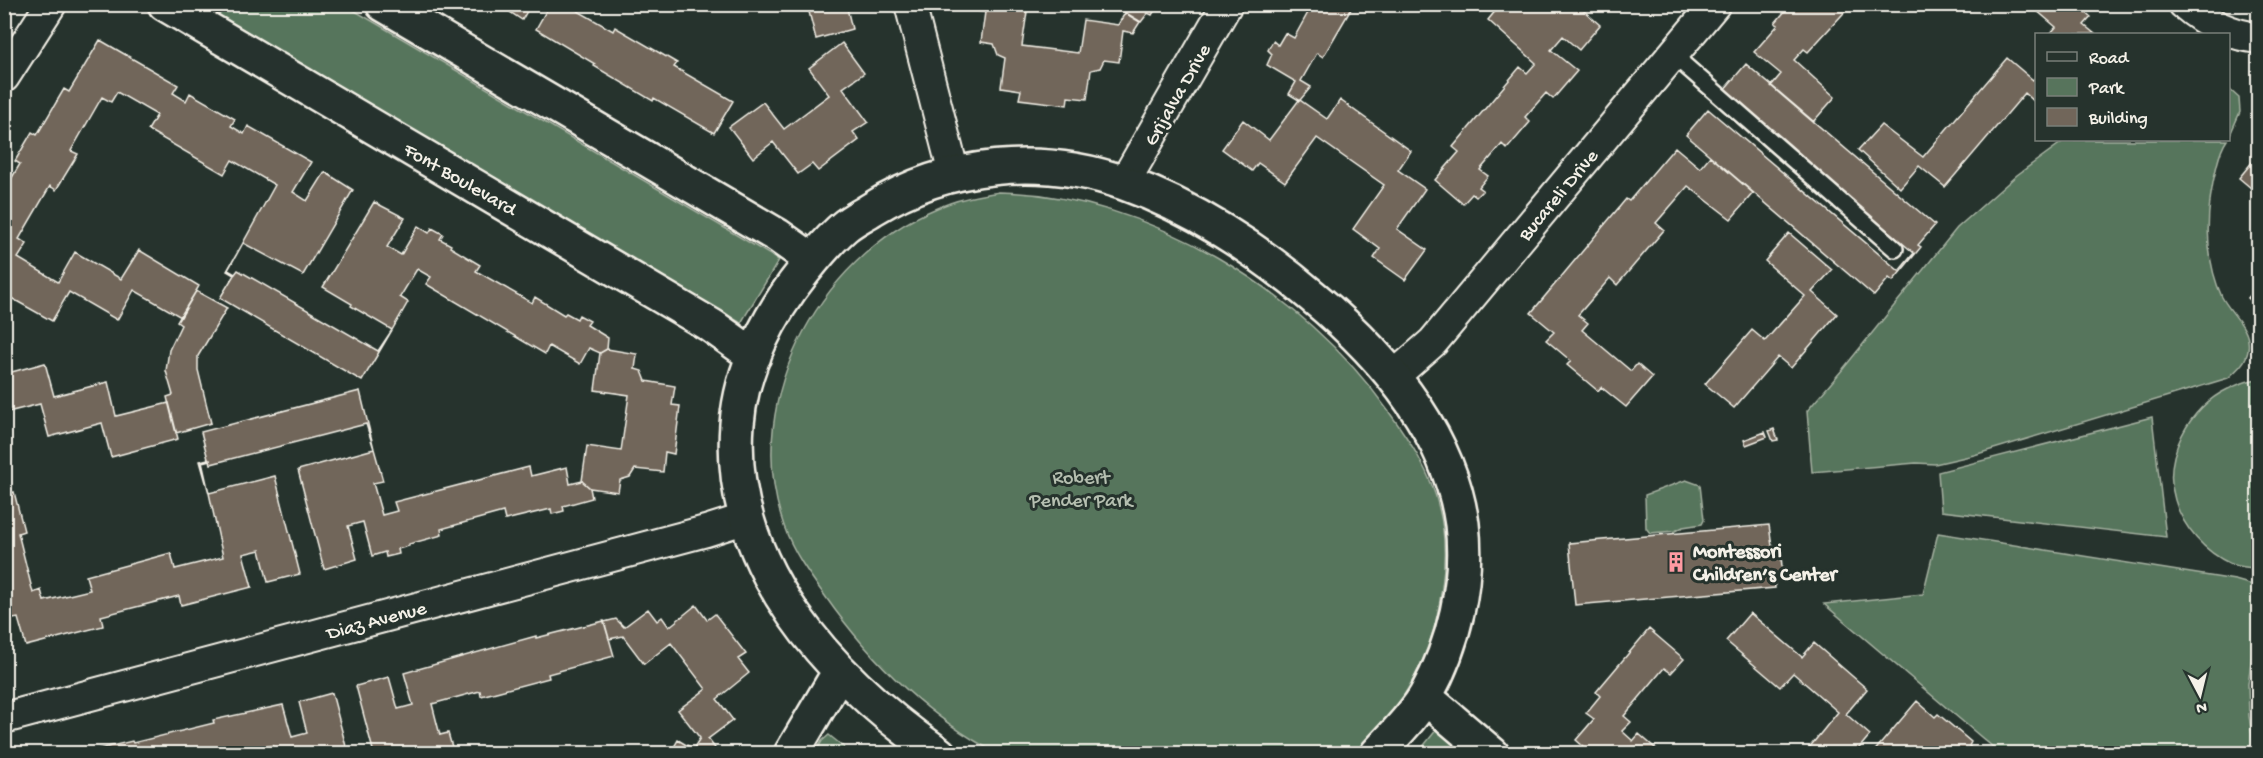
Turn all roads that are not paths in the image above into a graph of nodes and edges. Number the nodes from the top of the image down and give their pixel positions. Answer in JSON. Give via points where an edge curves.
{"nodes":[{"id":1,"x":51,"y":4,"type":"edge"},
{"id":2,"x":165,"y":4,"type":"edge"},
{"id":3,"x":383,"y":4,"type":"edge"},
{"id":4,"x":910,"y":4,"type":"edge"},
{"id":5,"x":1227,"y":4,"type":"edge"},
{"id":6,"x":1715,"y":4,"type":"edge"},
{"id":7,"x":2184,"y":4,"type":"edge"},
{"id":8,"x":2259,"y":38,"type":"edge"},
{"id":9,"x":1673,"y":55,"type":"junction"},
{"id":10,"x":4,"y":77,"type":"edge"},
{"id":11,"x":954,"y":174,"type":"junction"},
{"id":12,"x":1124,"y":183,"type":"junction"},
{"id":13,"x":1895,"y":249,"type":"dead end"},
{"id":14,"x":812,"y":260,"type":"junction"},
{"id":15,"x":754,"y":356,"type":"junction"},
{"id":16,"x":1393,"y":377,"type":"junction"},
{"id":17,"x":747,"y":518,"type":"junction"},
{"id":18,"x":840,"y":671,"type":"junction"},
{"id":19,"x":1425,"y":697,"type":"junction"},
{"id":20,"x":4,"y":718,"type":"edge"},
{"id":21,"x":791,"y":753,"type":"edge"},
{"id":22,"x":939,"y":753,"type":"edge"},
{"id":23,"x":1377,"y":753,"type":"edge"},
{"id":24,"x":1492,"y":753,"type":"edge"}],
"edges":[{"from":1,"to":10,"type":"street"},
{"from":2,"to":15,"type":"street","name":"Font Boulevard","via":[[712,326]]},
{"from":3,"to":14,"type":"street","via":[[778,236]]},
{"from":4,"to":11,"type":"street"},
{"from":5,"to":12,"type":"street","name":"Grijalva Drive"},
{"from":6,"to":9,"type":"street","name":"Bucareli Drive"},
{"from":7,"to":8,"type":"street","via":[[2214,25]]},
{"from":9,"to":13,"type":"lane"},
{"from":9,"to":16,"type":"street","name":"Bucareli Drive","via":[[1433,342]]},
{"from":11,"to":12,"type":"street","via":[[1002,166],[1041,166]]},
{"from":11,"to":14,"type":"street","via":[[887,200],[844,227]]},
{"from":12,"to":16,"type":"street","via":[[1239,241],[1292,279],[1347,325]]},
{"from":14,"to":15,"type":"street","via":[[766,330]]},
{"from":15,"to":17,"type":"street","via":[[742,393],[736,439]]},
{"from":16,"to":19,"type":"street","via":[[1426,424],[1449,470],[1462,524],[1463,572],[1454,626]]},
{"from":17,"to":18,"type":"street","via":[[772,582],[793,616]]},
{"from":17,"to":20,"type":"street","name":"Diaz Avenue"},
{"from":18,"to":21,"type":"street"},
{"from":18,"to":22,"type":"street","via":[[900,726]]},
{"from":19,"to":23,"type":"street"},
{"from":19,"to":24,"type":"street"}]}
